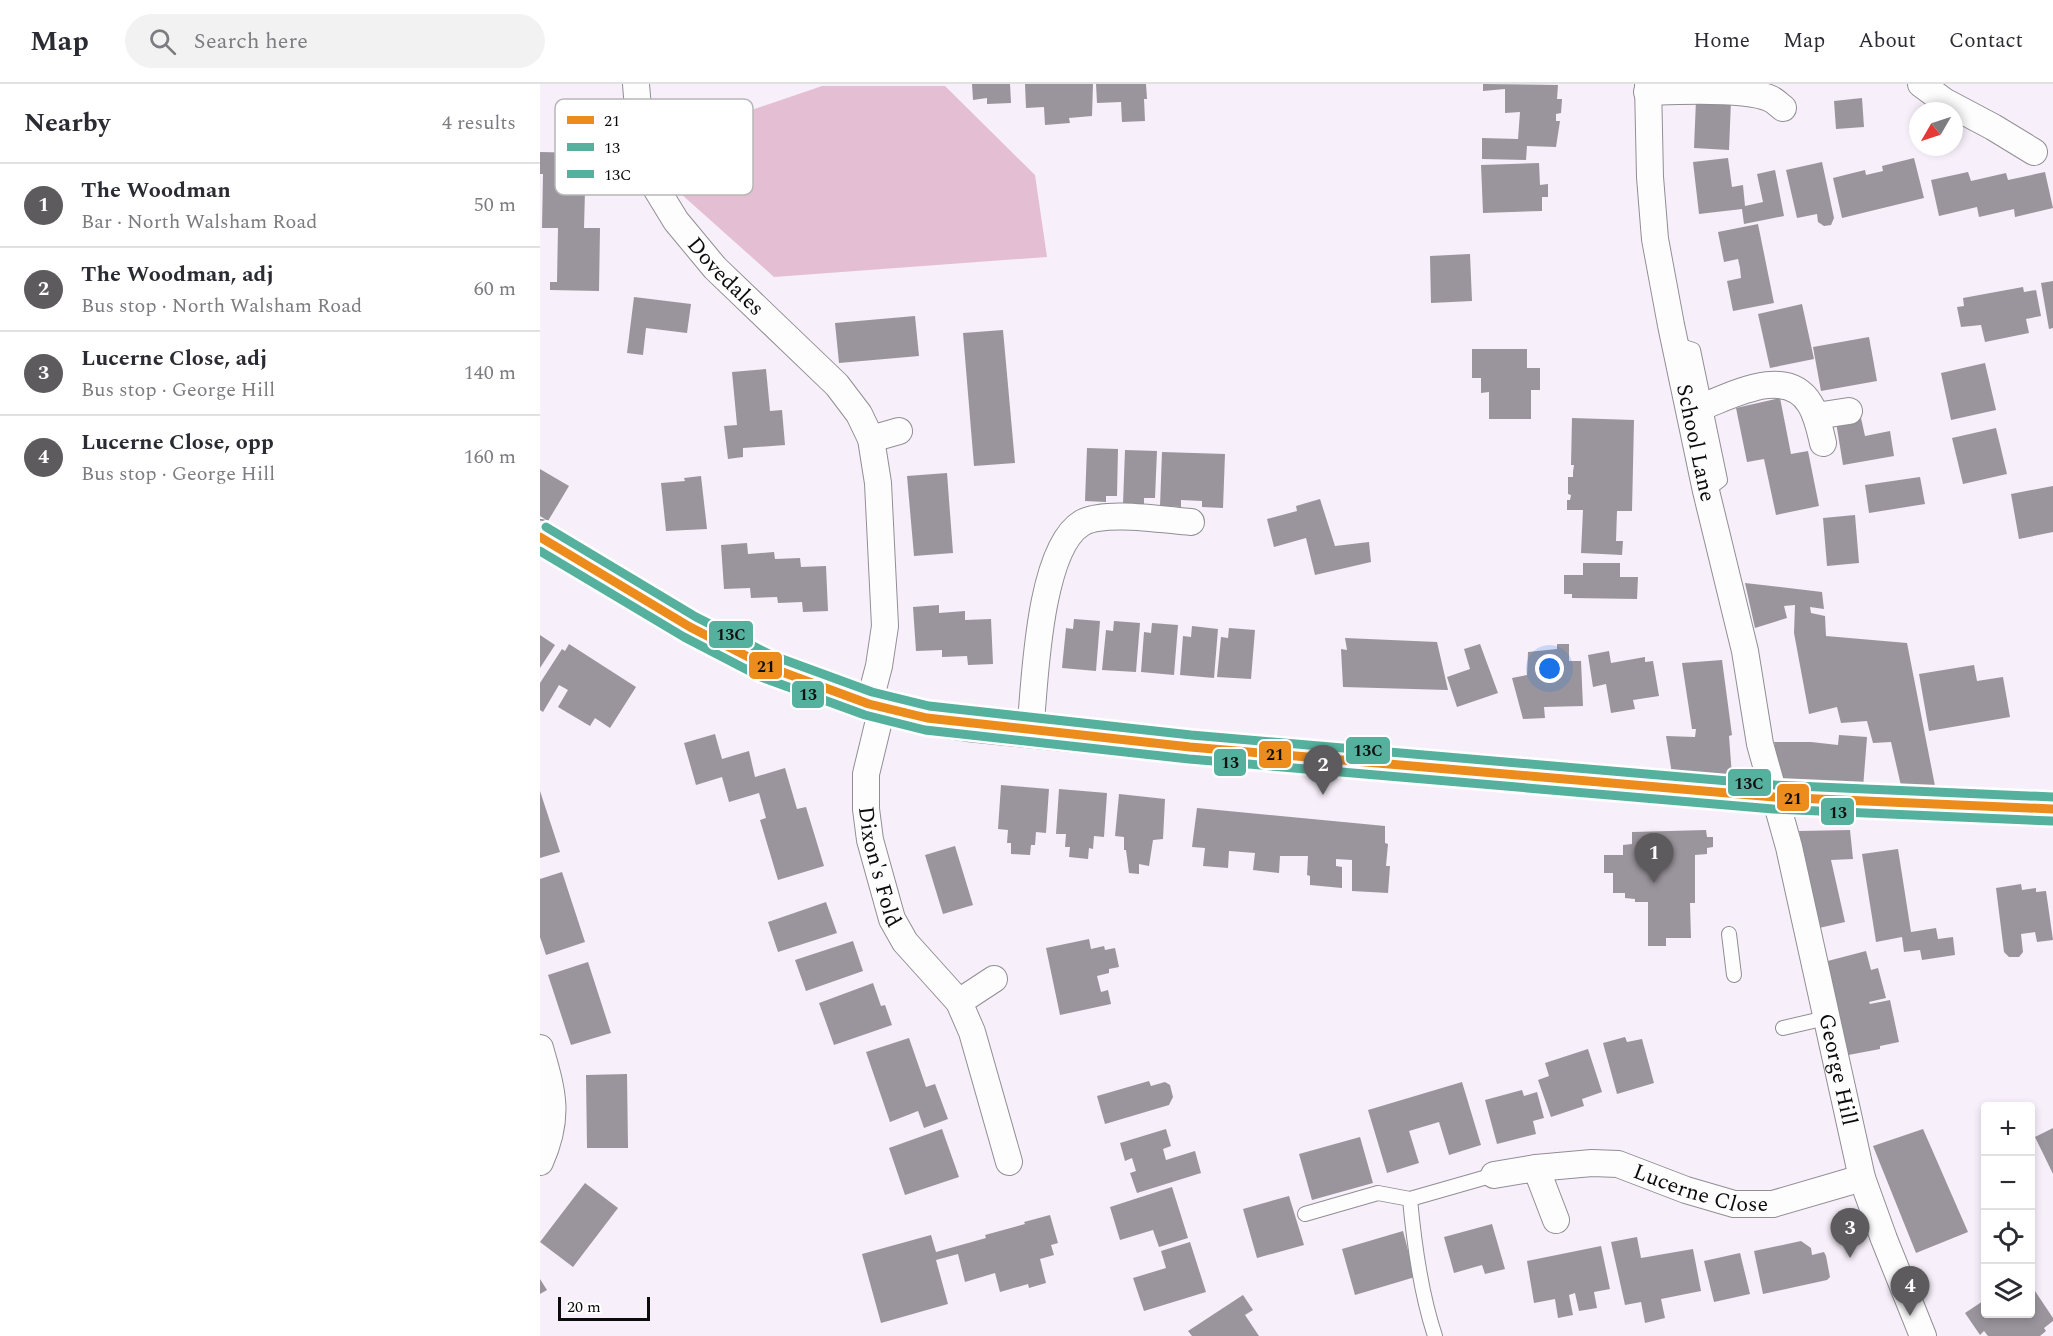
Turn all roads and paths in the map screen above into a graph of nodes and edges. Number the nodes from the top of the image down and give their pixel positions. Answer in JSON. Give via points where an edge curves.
{"nodes":[{"id":1,"x":636,"y":84,"type":"edge"},
{"id":2,"x":1921,"y":84,"type":"edge"},
{"id":3,"x":1647,"y":88,"type":"edge"},
{"id":4,"x":637,"y":99,"type":"edge"},
{"id":5,"x":1783,"y":108,"type":"dead end"},
{"id":6,"x":2034,"y":152,"type":"dead end"},
{"id":7,"x":660,"y":195,"type":"edge"},
{"id":8,"x":1675,"y":344,"type":"junction"},
{"id":9,"x":1704,"y":406,"type":"junction"},
{"id":10,"x":1849,"y":411,"type":"dead end"},
{"id":11,"x":1816,"y":416,"type":"junction"},
{"id":12,"x":899,"y":431,"type":"dead end"},
{"id":13,"x":871,"y":439,"type":"junction"},
{"id":14,"x":1823,"y":443,"type":"dead end"},
{"id":15,"x":1706,"y":491,"type":"junction"},
{"id":16,"x":1191,"y":522,"type":"dead end"},
{"id":17,"x":540,"y":537,"type":"edge"},
{"id":18,"x":875,"y":706,"type":"junction"},
{"id":19,"x":1032,"y":731,"type":"junction"},
{"id":20,"x":1774,"y":797,"type":"junction"},
{"id":21,"x":2053,"y":809,"type":"edge"},
{"id":22,"x":1729,"y":934,"type":"dead end"},
{"id":23,"x":1734,"y":975,"type":"dead end"},
{"id":24,"x":993,"y":979,"type":"dead end"},
{"id":25,"x":959,"y":1002,"type":"junction"},
{"id":26,"x":1826,"y":1018,"type":"junction"},
{"id":27,"x":1783,"y":1028,"type":"dead end"},
{"id":28,"x":540,"y":1047,"type":"edge"},
{"id":29,"x":540,"y":1162,"type":"edge"},
{"id":30,"x":1009,"y":1162,"type":"dead end"},
{"id":31,"x":1536,"y":1168,"type":"junction"},
{"id":32,"x":1494,"y":1175,"type":"joint"},
{"id":33,"x":1862,"y":1178,"type":"junction"},
{"id":34,"x":1410,"y":1199,"type":"junction"},
{"id":35,"x":1305,"y":1214,"type":"dead end"},
{"id":36,"x":1556,"y":1220,"type":"dead end"},
{"id":37,"x":1435,"y":1336,"type":"edge"},
{"id":38,"x":1923,"y":1336,"type":"edge"}],
"edges":[{"from":1,"to":4,"type":"street","name":"Dovedales"},
{"from":2,"to":6,"type":"street"},
{"from":3,"to":5,"type":"street","via":[[1749,94],[1771,99]]},
{"from":3,"to":8,"type":"street","name":"School Lane","via":[[1655,239]]},
{"from":7,"to":13,"type":"street","name":"Dovedales","via":[[715,268],[837,385],[859,414]]},
{"from":8,"to":9,"type":"lane","via":[[1693,350]]},
{"from":8,"to":15,"type":"street","name":"School Lane"},
{"from":9,"to":11,"type":"street","via":[[1760,385],[1781,385],[1803,394]]},
{"from":9,"to":15,"type":"lane","via":[[1720,480]]},
{"from":10,"to":11,"type":"street"},
{"from":11,"to":14,"type":"street"},
{"from":12,"to":13,"type":"street"},
{"from":13,"to":18,"type":"street","name":"Dovedales","via":[[878,483],[885,626]]},
{"from":15,"to":20,"type":"street","name":"School Lane","via":[[1742,634],[1760,744]]},
{"from":16,"to":19,"type":"street","via":[[1110,516],[1083,522],[1068,535],[1047,585],[1037,652]]},
{"from":17,"to":18,"type":"main road","via":[[690,627],[766,666]]},
{"from":18,"to":19,"type":"main road","via":[[968,724]]},
{"from":18,"to":25,"type":"street","name":"Dixon's Fold","via":[[866,774],[866,809],[870,840],[892,919],[905,942]]},
{"from":19,"to":20,"type":"main road"},
{"from":20,"to":21,"type":"main road"},
{"from":20,"to":26,"type":"street","name":"George Hill","via":[[1789,847]]},
{"from":22,"to":23,"type":"lane"},
{"from":24,"to":25,"type":"street"},
{"from":25,"to":30,"type":"street","name":"Dixon's Fold","via":[[972,1032]]},
{"from":26,"to":27,"type":"lane"},
{"from":26,"to":33,"type":"street","name":"George Hill"},
{"from":28,"to":29,"type":"street","via":[[554,1113]]},
{"from":31,"to":32,"type":"street","name":"Lucerne Close"},
{"from":31,"to":33,"type":"street","name":"Lucerne Close","via":[[1618,1164],[1734,1204],[1773,1204]]},
{"from":31,"to":36,"type":"street"},
{"from":32,"to":34,"type":"lane"},
{"from":33,"to":38,"type":"street","name":"George Hill"},
{"from":34,"to":35,"type":"lane","via":[[1378,1193]]},
{"from":34,"to":37,"type":"lane","via":[[1413,1239]]}]}
